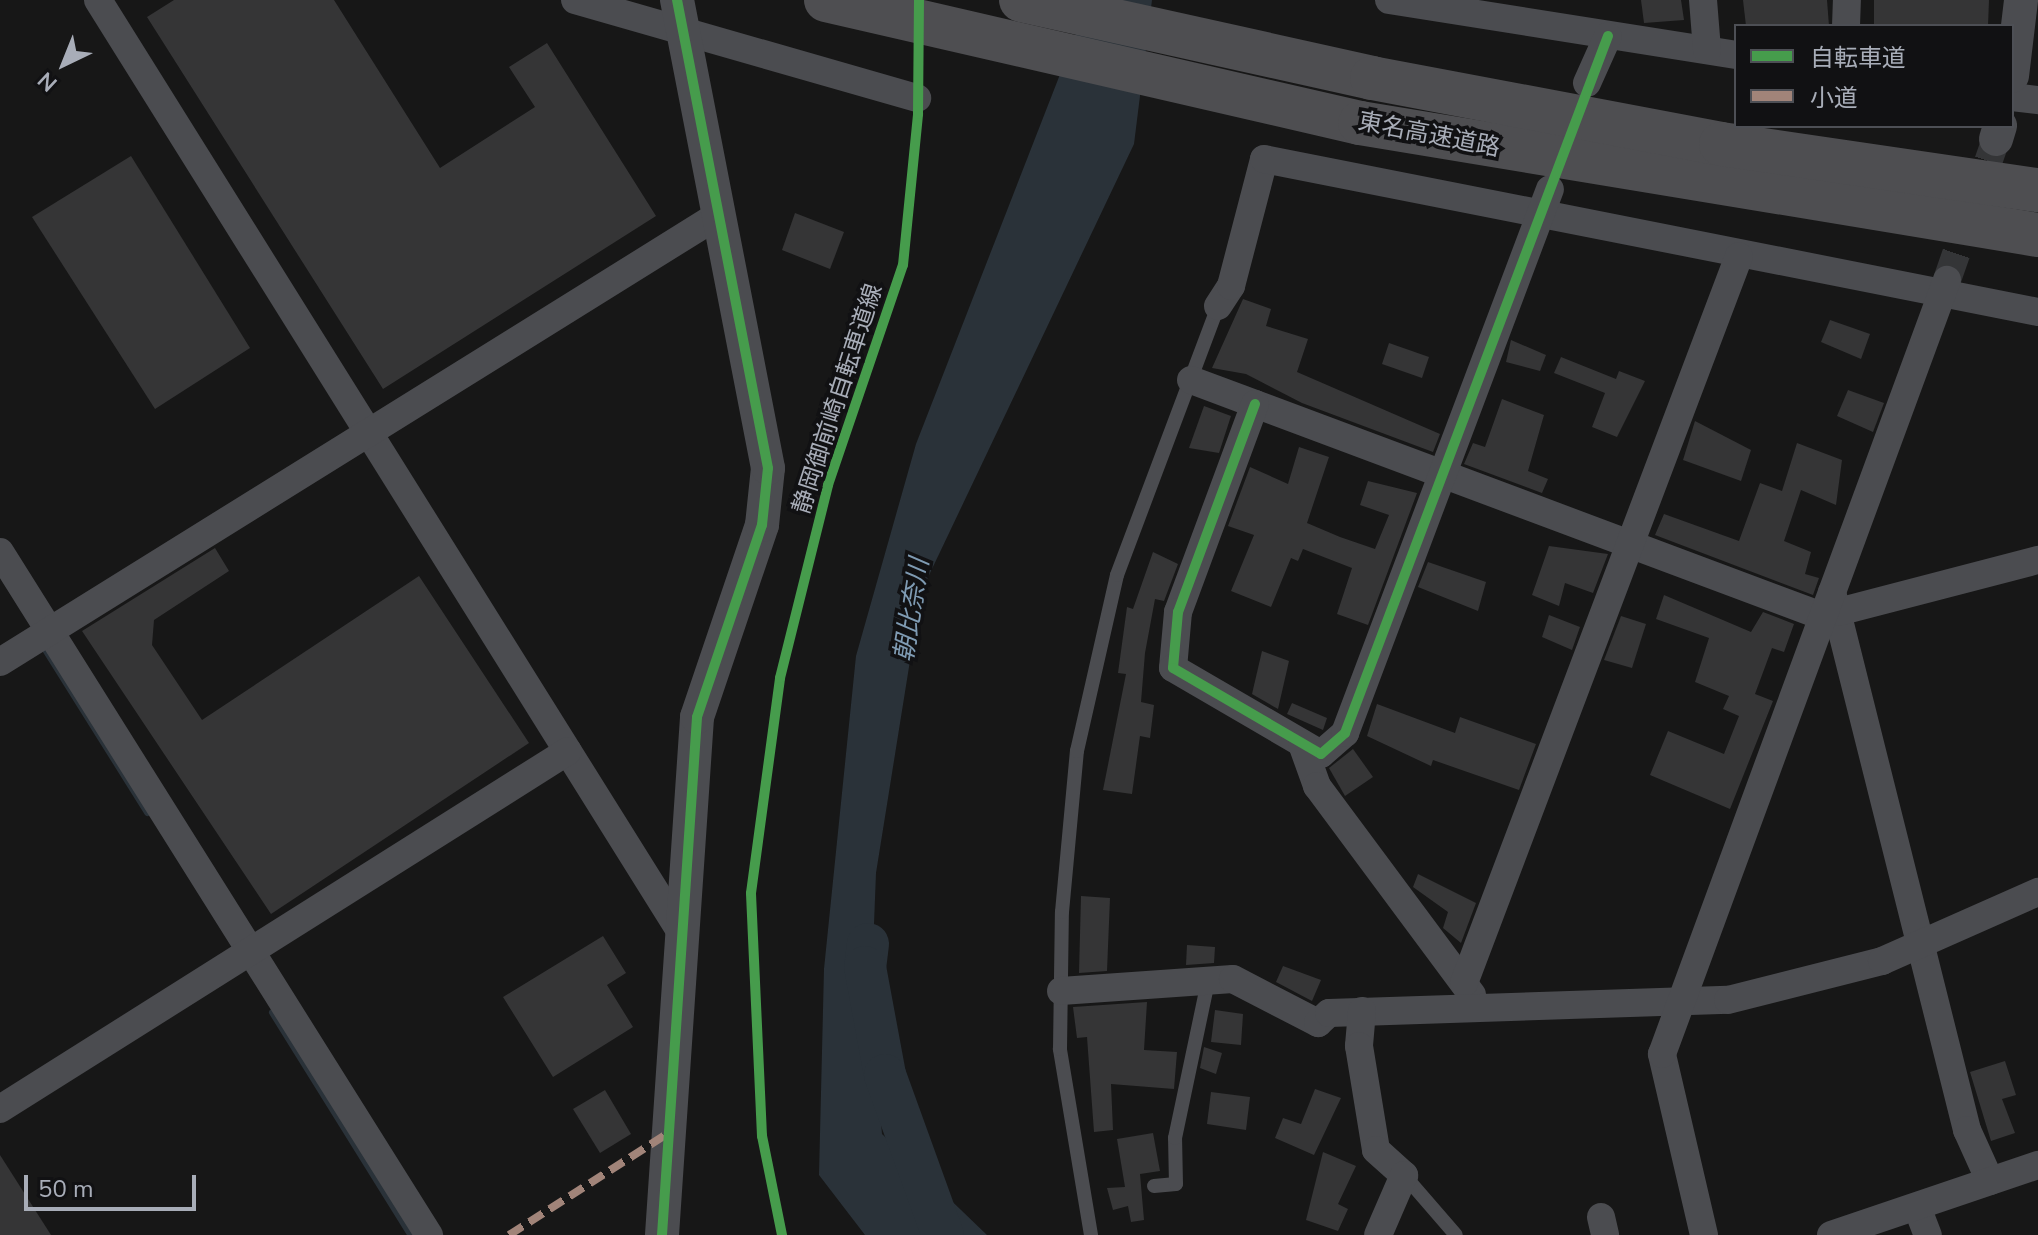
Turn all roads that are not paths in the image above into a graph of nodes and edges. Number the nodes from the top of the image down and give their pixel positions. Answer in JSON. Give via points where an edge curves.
{"nodes":[{"id":1,"x":98,"y":0,"type":"edge"},
{"id":2,"x":575,"y":0,"type":"edge"},
{"id":3,"x":826,"y":0,"type":"edge"},
{"id":4,"x":1021,"y":0,"type":"edge"},
{"id":5,"x":1389,"y":0,"type":"edge"},
{"id":6,"x":1703,"y":0,"type":"edge"},
{"id":7,"x":1847,"y":0,"type":"edge"},
{"id":8,"x":2021,"y":0,"type":"edge"},
{"id":9,"x":1550,"y":13,"type":"edge"},
{"id":10,"x":680,"y":16,"type":"edge"},
{"id":11,"x":1846,"y":24,"type":"edge"},
{"id":12,"x":1608,"y":36,"type":"junction"},
{"id":13,"x":1707,"y":50,"type":"junction"},
{"id":14,"x":1734,"y":55,"type":"edge"},
{"id":15,"x":2014,"y":59,"type":"edge"},
{"id":16,"x":1587,"y":83,"type":"dead end"},
{"id":17,"x":2014,"y":97,"type":"edge"},
{"id":18,"x":917,"y":98,"type":"dead end"},
{"id":19,"x":2038,"y":100,"type":"edge"},
{"id":20,"x":1550,"y":189,"type":"dead end"},
{"id":21,"x":2038,"y":190,"type":"edge"},
{"id":22,"x":720,"y":214,"type":"junction"},
{"id":23,"x":1536,"y":218,"type":"junction"},
{"id":24,"x":2038,"y":235,"type":"edge"},
{"id":25,"x":1739,"y":256,"type":"junction"},
{"id":26,"x":1946,"y":287,"type":"junction"},
{"id":27,"x":1218,"y":306,"type":"joint"},
{"id":28,"x":2038,"y":312,"type":"edge"},
{"id":29,"x":1191,"y":380,"type":"junction"},
{"id":30,"x":1255,"y":404,"type":"junction"},
{"id":31,"x":368,"y":432,"type":"junction"},
{"id":32,"x":1440,"y":475,"type":"junction"},
{"id":33,"x":1631,"y":544,"type":"junction"},
{"id":34,"x":0,"y":552,"type":"edge"},
{"id":35,"x":2038,"y":560,"type":"edge"},
{"id":36,"x":1831,"y":607,"type":"junction"},
{"id":37,"x":37,"y":638,"type":"junction"},
{"id":38,"x":0,"y":662,"type":"edge"},
{"id":39,"x":1302,"y":744,"type":"junction"},
{"id":40,"x":568,"y":751,"type":"junction"},
{"id":41,"x":2038,"y":892,"type":"edge"},
{"id":42,"x":679,"y":929,"type":"junction"},
{"id":43,"x":1925,"y":942,"type":"junction"},
{"id":44,"x":252,"y":950,"type":"junction"},
{"id":45,"x":1208,"y":981,"type":"junction"},
{"id":46,"x":1061,"y":991,"type":"junction"},
{"id":47,"x":1472,"y":994,"type":"junction"},
{"id":48,"x":1678,"y":997,"type":"junction"},
{"id":49,"x":1362,"y":1011,"type":"junction"},
{"id":50,"x":0,"y":1109,"type":"edge"},
{"id":51,"x":2038,"y":1165,"type":"edge"},
{"id":52,"x":1404,"y":1175,"type":"junction"},
{"id":53,"x":1990,"y":1181,"type":"junction"},
{"id":54,"x":1154,"y":1186,"type":"dead end"},
{"id":55,"x":1917,"y":1207,"type":"junction"},
{"id":56,"x":429,"y":1235,"type":"edge"},
{"id":57,"x":662,"y":1235,"type":"edge"},
{"id":58,"x":1091,"y":1235,"type":"edge"},
{"id":59,"x":1378,"y":1235,"type":"edge"},
{"id":60,"x":1456,"y":1235,"type":"edge"},
{"id":61,"x":1704,"y":1235,"type":"edge"},
{"id":62,"x":1831,"y":1235,"type":"edge"},
{"id":63,"x":1928,"y":1235,"type":"edge"}],
"edges":[{"from":1,"to":31,"type":"street"},
{"from":2,"to":10,"type":"street"},
{"from":3,"to":24,"type":"highway","name":"東名高速道路","via":[[1244,98],[1671,179]]},
{"from":4,"to":21,"type":"highway","name":"東名高速道路","via":[[1248,51],[1721,144]]},
{"from":5,"to":9,"type":"street"},
{"from":6,"to":13,"type":"street"},
{"from":7,"to":11,"type":"street"},
{"from":8,"to":15,"type":"street"},
{"from":9,"to":12,"type":"street"},
{"from":10,"to":18,"type":"street"},
{"from":10,"to":22,"type":"street"},
{"from":12,"to":13,"type":"street"},
{"from":12,"to":16,"type":"street"},
{"from":13,"to":14,"type":"street"},
{"from":17,"to":19,"type":"street"},
{"from":20,"to":23,"type":"street"},
{"from":22,"to":31,"type":"street"},
{"from":22,"to":42,"type":"street","via":[[768,468],[762,525],[697,717]]},
{"from":23,"to":25,"type":"street"},
{"from":23,"to":27,"type":"street","via":[[1264,159],[1231,286]]},
{"from":23,"to":32,"type":"street"},
{"from":25,"to":26,"type":"street"},
{"from":25,"to":33,"type":"street"},
{"from":26,"to":28,"type":"street"},
{"from":26,"to":36,"type":"street"},
{"from":27,"to":29,"type":"lane"},
{"from":29,"to":30,"type":"street"},
{"from":29,"to":46,"type":"lane","via":[[1117,575],[1077,751]]},
{"from":30,"to":32,"type":"street"},
{"from":30,"to":39,"type":"street","via":[[1178,612],[1173,668]]},
{"from":31,"to":37,"type":"street"},
{"from":31,"to":40,"type":"street"},
{"from":32,"to":33,"type":"street"},
{"from":32,"to":39,"type":"street","via":[[1345,733],[1321,754]]},
{"from":33,"to":36,"type":"street"},
{"from":33,"to":47,"type":"street"},
{"from":34,"to":37,"type":"street"},
{"from":35,"to":36,"type":"street"},
{"from":36,"to":43,"type":"street"},
{"from":36,"to":48,"type":"street"},
{"from":37,"to":38,"type":"street"},
{"from":37,"to":44,"type":"street"},
{"from":39,"to":47,"type":"street","via":[[1317,786]]},
{"from":40,"to":42,"type":"street"},
{"from":40,"to":44,"type":"street"},
{"from":41,"to":43,"type":"street"},
{"from":42,"to":57,"type":"street"},
{"from":43,"to":48,"type":"street","via":[[1882,961],[1728,1000]]},
{"from":43,"to":53,"type":"street","via":[[1967,1130]]},
{"from":44,"to":50,"type":"street"},
{"from":44,"to":56,"type":"street"},
{"from":45,"to":46,"type":"street"},
{"from":45,"to":49,"type":"street","via":[[1233,979],[1318,1023],[1329,1013]]},
{"from":45,"to":54,"type":"lane","via":[[1175,1138],[1176,1184]]},
{"from":46,"to":58,"type":"lane","via":[[1060,1049]]},
{"from":47,"to":48,"type":"street"},
{"from":47,"to":49,"type":"street"},
{"from":48,"to":61,"type":"street","via":[[1662,1054]]},
{"from":49,"to":52,"type":"street","via":[[1359,1046],[1376,1150]]},
{"from":51,"to":53,"type":"street"},
{"from":52,"to":59,"type":"street"},
{"from":52,"to":60,"type":"lane"},
{"from":53,"to":55,"type":"street"},
{"from":55,"to":62,"type":"street"},
{"from":55,"to":63,"type":"street"}]}
